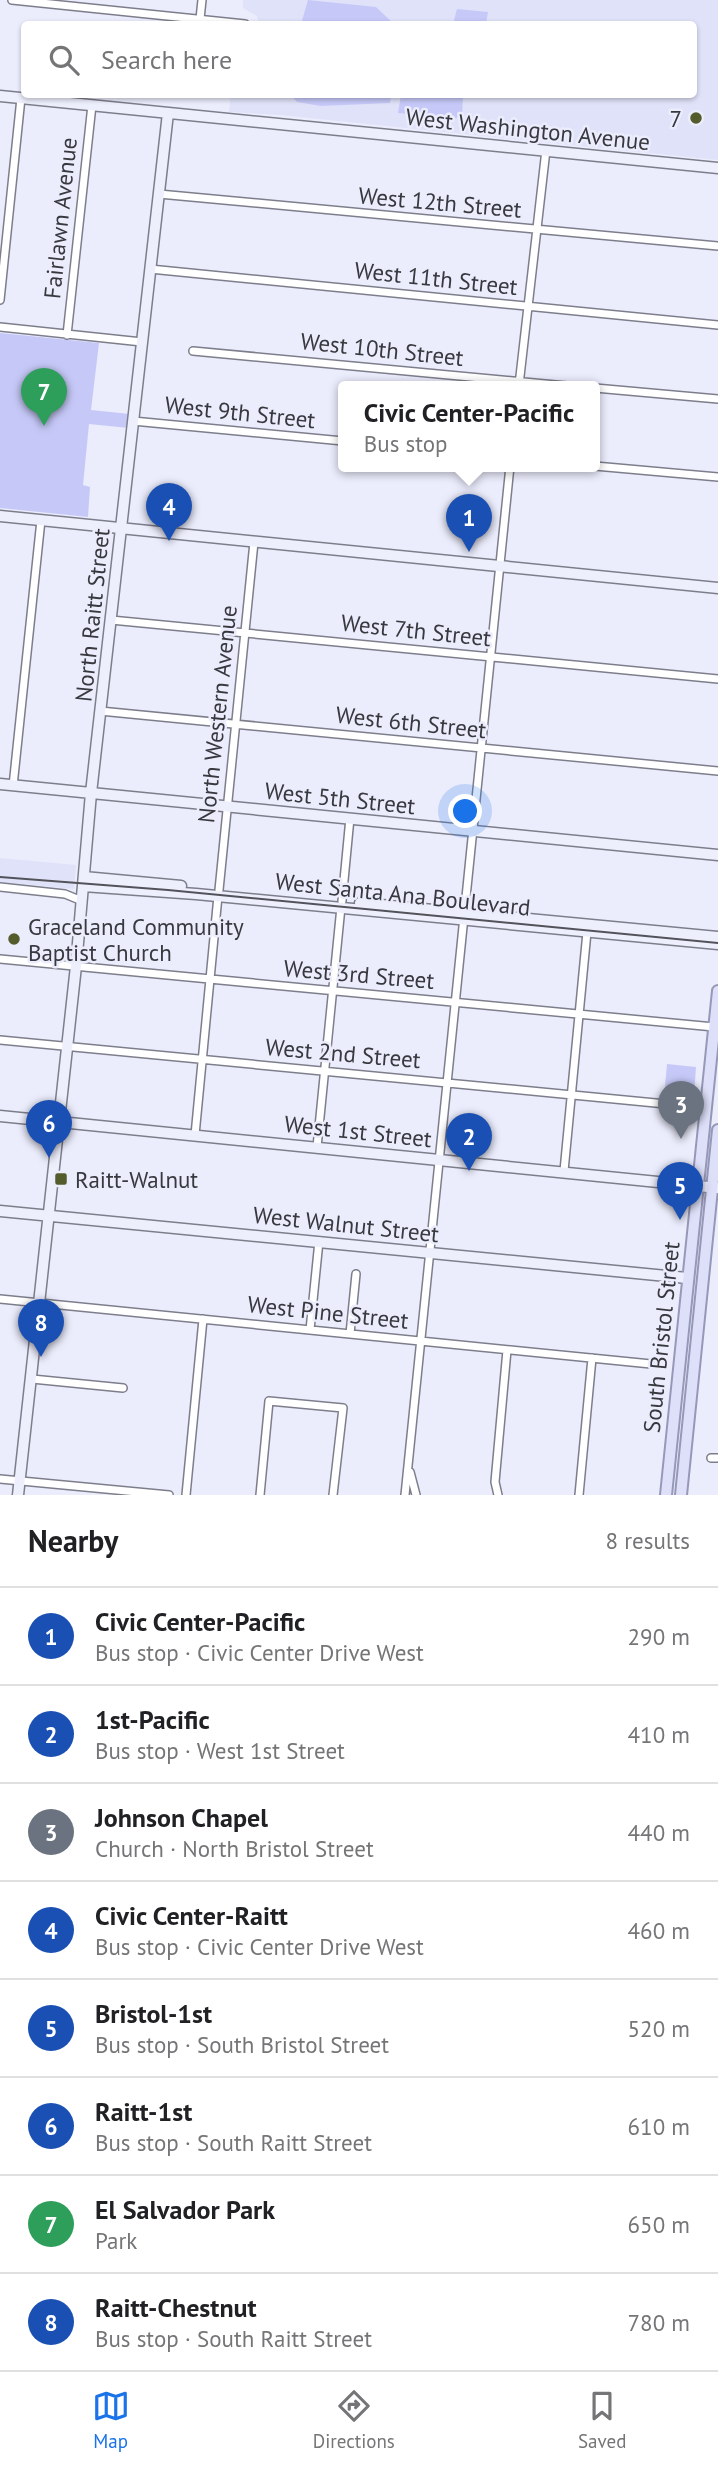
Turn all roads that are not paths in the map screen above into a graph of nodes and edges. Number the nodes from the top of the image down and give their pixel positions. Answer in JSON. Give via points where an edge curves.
{"nodes":[{"id":1,"x":12,"y":0,"type":"edge"},
{"id":2,"x":202,"y":0,"type":"edge"},
{"id":3,"x":200,"y":19,"type":"junction"},
{"id":4,"x":218,"y":21,"type":"edge"},
{"id":5,"x":0,"y":96,"type":"edge"},
{"id":6,"x":21,"y":98,"type":"junction"},
{"id":7,"x":92,"y":105,"type":"junction"},
{"id":8,"x":168,"y":113,"type":"junction"},
{"id":9,"x":546,"y":150,"type":"junction"},
{"id":10,"x":718,"y":168,"type":"edge"},
{"id":11,"x":159,"y":194,"type":"junction"},
{"id":12,"x":538,"y":230,"type":"junction"},
{"id":13,"x":718,"y":246,"type":"edge"},
{"id":14,"x":150,"y":269,"type":"junction"},
{"id":15,"x":0,"y":300,"type":"edge"},
{"id":16,"x":528,"y":307,"type":"junction"},
{"id":17,"x":718,"y":325,"type":"edge"},
{"id":18,"x":0,"y":327,"type":"edge"},
{"id":19,"x":67,"y":335,"type":"junction"},
{"id":20,"x":142,"y":342,"type":"junction"},
{"id":21,"x":193,"y":352,"type":"dead end"},
{"id":22,"x":488,"y":381,"type":"edge"},
{"id":23,"x":519,"y":381,"type":"edge"},
{"id":24,"x":600,"y":388,"type":"edge"},
{"id":25,"x":718,"y":400,"type":"edge"},
{"id":26,"x":133,"y":421,"type":"junction"},
{"id":27,"x":338,"y":441,"type":"edge"},
{"id":28,"x":600,"y":466,"type":"edge"},
{"id":29,"x":509,"y":472,"type":"edge"},
{"id":30,"x":718,"y":477,"type":"edge"},
{"id":31,"x":0,"y":516,"type":"edge"},
{"id":32,"x":41,"y":520,"type":"junction"},
{"id":33,"x":120,"y":529,"type":"junction"},
{"id":34,"x":254,"y":542,"type":"junction"},
{"id":35,"x":500,"y":566,"type":"junction"},
{"id":36,"x":718,"y":588,"type":"edge"},
{"id":37,"x":111,"y":620,"type":"junction"},
{"id":38,"x":244,"y":633,"type":"junction"},
{"id":39,"x":491,"y":657,"type":"junction"},
{"id":40,"x":718,"y":679,"type":"edge"},
{"id":41,"x":100,"y":711,"type":"junction"},
{"id":42,"x":236,"y":724,"type":"junction"},
{"id":43,"x":482,"y":748,"type":"junction"},
{"id":44,"x":718,"y":771,"type":"edge"},
{"id":45,"x":0,"y":784,"type":"edge"},
{"id":46,"x":13,"y":786,"type":"junction"},
{"id":47,"x":91,"y":793,"type":"junction"},
{"id":48,"x":228,"y":806,"type":"junction"},
{"id":49,"x":350,"y":818,"type":"junction"},
{"id":50,"x":474,"y":831,"type":"junction"},
{"id":51,"x":718,"y":855,"type":"edge"},
{"id":52,"x":84,"y":881,"type":"junction"},
{"id":53,"x":0,"y":887,"type":"edge"},
{"id":54,"x":218,"y":893,"type":"junction"},
{"id":55,"x":82,"y":901,"type":"junction"},
{"id":56,"x":341,"y":904,"type":"junction"},
{"id":57,"x":464,"y":916,"type":"junction"},
{"id":58,"x":587,"y":932,"type":"junction"},
{"id":59,"x":718,"y":937,"type":"edge"},
{"id":60,"x":718,"y":944,"type":"edge"},
{"id":61,"x":0,"y":959,"type":"edge"},
{"id":62,"x":76,"y":966,"type":"junction"},
{"id":63,"x":211,"y":979,"type":"junction"},
{"id":64,"x":718,"y":990,"type":"edge"},
{"id":65,"x":332,"y":991,"type":"junction"},
{"id":66,"x":457,"y":1003,"type":"junction"},
{"id":67,"x":580,"y":1014,"type":"junction"},
{"id":68,"x":714,"y":1027,"type":"junction"},
{"id":69,"x":0,"y":1040,"type":"edge"},
{"id":70,"x":66,"y":1046,"type":"junction"},
{"id":71,"x":202,"y":1059,"type":"junction"},
{"id":72,"x":324,"y":1071,"type":"junction"},
{"id":73,"x":449,"y":1083,"type":"junction"},
{"id":74,"x":572,"y":1095,"type":"junction"},
{"id":75,"x":682,"y":1101,"type":"dead end"},
{"id":76,"x":0,"y":1116,"type":"edge"},
{"id":77,"x":59,"y":1121,"type":"junction"},
{"id":78,"x":718,"y":1130,"type":"edge"},
{"id":79,"x":195,"y":1135,"type":"junction"},
{"id":80,"x":317,"y":1147,"type":"junction"},
{"id":81,"x":441,"y":1159,"type":"junction"},
{"id":82,"x":564,"y":1171,"type":"junction"},
{"id":83,"x":698,"y":1184,"type":"junction"},
{"id":84,"x":716,"y":1185,"type":"edge"},
{"id":85,"x":0,"y":1211,"type":"edge"},
{"id":86,"x":48,"y":1215,"type":"junction"},
{"id":87,"x":319,"y":1241,"type":"junction"},
{"id":88,"x":432,"y":1252,"type":"junction"},
{"id":89,"x":356,"y":1274,"type":"dead end"},
{"id":90,"x":687,"y":1278,"type":"junction"},
{"id":91,"x":0,"y":1299,"type":"edge"},
{"id":92,"x":40,"y":1303,"type":"junction"},
{"id":93,"x":203,"y":1319,"type":"junction"},
{"id":94,"x":310,"y":1330,"type":"junction"},
{"id":95,"x":350,"y":1334,"type":"junction"},
{"id":96,"x":423,"y":1341,"type":"junction"},
{"id":97,"x":507,"y":1350,"type":"junction"},
{"id":98,"x":592,"y":1358,"type":"junction"},
{"id":99,"x":652,"y":1364,"type":"dead end"},
{"id":100,"x":32,"y":1379,"type":"junction"},
{"id":101,"x":122,"y":1388,"type":"dead end"},
{"id":102,"x":409,"y":1465,"type":"junction"},
{"id":103,"x":0,"y":1479,"type":"edge"},
{"id":104,"x":22,"y":1481,"type":"junction"},
{"id":105,"x":100,"y":1492,"type":"edge"},
{"id":106,"x":18,"y":1495,"type":"edge"},
{"id":107,"x":169,"y":1495,"type":"edge"},
{"id":108,"x":186,"y":1495,"type":"edge"},
{"id":109,"x":260,"y":1495,"type":"edge"},
{"id":110,"x":333,"y":1495,"type":"edge"},
{"id":111,"x":405,"y":1495,"type":"edge"},
{"id":112,"x":416,"y":1495,"type":"edge"},
{"id":113,"x":498,"y":1495,"type":"edge"},
{"id":114,"x":579,"y":1495,"type":"edge"},
{"id":115,"x":666,"y":1495,"type":"edge"},
{"id":116,"x":681,"y":1495,"type":"edge"}],
"edges":[{"from":1,"to":3,"type":"street"},
{"from":2,"to":3,"type":"street"},
{"from":3,"to":4,"type":"street"},
{"from":5,"to":6,"type":"street","name":"West Washington Avenue"},
{"from":6,"to":7,"type":"street","name":"West Washington Avenue"},
{"from":6,"to":15,"type":"street"},
{"from":7,"to":8,"type":"street","name":"West Washington Avenue"},
{"from":7,"to":19,"type":"street","name":"Fairlawn Avenue"},
{"from":8,"to":9,"type":"street","name":"West Washington Avenue"},
{"from":8,"to":11,"type":"street","name":"North Raitt Street"},
{"from":9,"to":10,"type":"street","name":"West Washington Avenue"},
{"from":9,"to":12,"type":"street"},
{"from":11,"to":12,"type":"street","name":"West 12th Street"},
{"from":11,"to":14,"type":"street","name":"North Raitt Street"},
{"from":12,"to":13,"type":"street","name":"West 12th Street"},
{"from":12,"to":16,"type":"street"},
{"from":14,"to":16,"type":"street","name":"West 11th Street"},
{"from":14,"to":20,"type":"street","name":"North Raitt Street"},
{"from":16,"to":17,"type":"street","name":"West 11th Street"},
{"from":16,"to":23,"type":"street"},
{"from":18,"to":19,"type":"street"},
{"from":19,"to":20,"type":"street"},
{"from":20,"to":26,"type":"street","name":"North Raitt Street"},
{"from":21,"to":22,"type":"street","name":"West 10th Street"},
{"from":24,"to":25,"type":"street"},
{"from":26,"to":27,"type":"street","name":"West 9th Street"},
{"from":26,"to":33,"type":"street","name":"North Raitt Street"},
{"from":28,"to":30,"type":"street"},
{"from":29,"to":35,"type":"street"},
{"from":31,"to":32,"type":"street"},
{"from":32,"to":33,"type":"street"},
{"from":32,"to":46,"type":"street"},
{"from":33,"to":34,"type":"street"},
{"from":33,"to":37,"type":"street","name":"North Raitt Street"},
{"from":34,"to":35,"type":"street"},
{"from":34,"to":38,"type":"street","name":"North Western Avenue"},
{"from":35,"to":36,"type":"street"},
{"from":35,"to":39,"type":"street"},
{"from":37,"to":38,"type":"street","name":"West 7th Street"},
{"from":37,"to":41,"type":"street","name":"North Raitt Street"},
{"from":38,"to":39,"type":"street","name":"West 7th Street"},
{"from":38,"to":42,"type":"street","name":"North Western Avenue"},
{"from":39,"to":40,"type":"street","name":"West 7th Street"},
{"from":39,"to":43,"type":"street"},
{"from":41,"to":42,"type":"street","name":"West 6th Street"},
{"from":41,"to":47,"type":"street","name":"North Raitt Street"},
{"from":42,"to":43,"type":"street","name":"West 6th Street"},
{"from":42,"to":48,"type":"street","name":"North Western Avenue"},
{"from":43,"to":44,"type":"street","name":"West 6th Street"},
{"from":43,"to":50,"type":"street"},
{"from":45,"to":46,"type":"street","name":"West 5th Street"},
{"from":46,"to":47,"type":"street","name":"West 5th Street"},
{"from":47,"to":48,"type":"street","name":"West 5th Street"},
{"from":47,"to":52,"type":"street","name":"North Raitt Street"},
{"from":48,"to":49,"type":"street","name":"West 5th Street"},
{"from":48,"to":54,"type":"street","name":"North Western Avenue"},
{"from":49,"to":50,"type":"street","name":"West 5th Street"},
{"from":49,"to":56,"type":"street"},
{"from":50,"to":51,"type":"street","name":"West 5th Street"},
{"from":50,"to":57,"type":"street"},
{"from":52,"to":54,"type":"street","name":"West Santa Ana Boulevard"},
{"from":52,"to":55,"type":"street","name":"North Raitt Street"},
{"from":53,"to":55,"type":"street","via":[[65,894]]},
{"from":54,"to":56,"type":"street","name":"West Santa Ana Boulevard"},
{"from":54,"to":63,"type":"street","name":"North Western Avenue"},
{"from":55,"to":62,"type":"street","name":"North Raitt Street"},
{"from":56,"to":57,"type":"street","name":"West Santa Ana Boulevard"},
{"from":56,"to":65,"type":"street"},
{"from":57,"to":58,"type":"street","name":"West Santa Ana Boulevard"},
{"from":57,"to":59,"type":"street","name":"West Santa Ana Boulevard"},
{"from":57,"to":66,"type":"street"},
{"from":58,"to":60,"type":"street","name":"West Santa Ana Boulevard"},
{"from":58,"to":67,"type":"street"},
{"from":61,"to":62,"type":"street","name":"West 3rd Street"},
{"from":62,"to":63,"type":"street","name":"West 3rd Street"},
{"from":62,"to":70,"type":"street","name":"North Raitt Street"},
{"from":63,"to":65,"type":"street","name":"West 3rd Street"},
{"from":63,"to":71,"type":"street","name":"North Western Avenue"},
{"from":64,"to":68,"type":"main road","name":"South Bristol Street"},
{"from":65,"to":66,"type":"street","name":"West 3rd Street"},
{"from":65,"to":72,"type":"street"},
{"from":66,"to":67,"type":"street","name":"West 3rd Street"},
{"from":66,"to":73,"type":"street"},
{"from":67,"to":68,"type":"street","name":"West 3rd Street"},
{"from":67,"to":74,"type":"street"},
{"from":68,"to":83,"type":"main road","name":"South Bristol Street"},
{"from":69,"to":70,"type":"street","name":"West 2nd Street"},
{"from":70,"to":71,"type":"street","name":"West 2nd Street"},
{"from":70,"to":77,"type":"street","name":"North Raitt Street"},
{"from":71,"to":72,"type":"street","name":"West 2nd Street"},
{"from":71,"to":79,"type":"street","name":"North Western Avenue"},
{"from":72,"to":73,"type":"street","name":"West 2nd Street"},
{"from":72,"to":80,"type":"street"},
{"from":73,"to":74,"type":"street","name":"West 2nd Street"},
{"from":73,"to":81,"type":"street"},
{"from":74,"to":75,"type":"street","name":"West 2nd Street","via":[[666,1104]]},
{"from":74,"to":82,"type":"street"},
{"from":76,"to":77,"type":"street","name":"West 1st Street"},
{"from":77,"to":79,"type":"street","name":"West 1st Street"},
{"from":77,"to":86,"type":"street","name":"North Raitt Street"},
{"from":78,"to":84,"type":"main road","name":"South Bristol Street"},
{"from":79,"to":80,"type":"street","name":"West 1st Street"},
{"from":80,"to":81,"type":"street","name":"West 1st Street"},
{"from":81,"to":82,"type":"street","name":"West 1st Street"},
{"from":81,"to":88,"type":"street"},
{"from":82,"to":83,"type":"street","name":"West 1st Street"},
{"from":83,"to":84,"type":"street","name":"West 1st Street"},
{"from":83,"to":90,"type":"main road","name":"South Bristol Street"},
{"from":84,"to":116,"type":"main road","name":"South Bristol Street"},
{"from":85,"to":86,"type":"street","name":"West Walnut Street"},
{"from":86,"to":87,"type":"street","name":"West Walnut Street"},
{"from":86,"to":92,"type":"street","name":"North Raitt Street"},
{"from":87,"to":88,"type":"street","name":"West Walnut Street"},
{"from":87,"to":94,"type":"street"},
{"from":88,"to":90,"type":"street","name":"West Walnut Street"},
{"from":88,"to":96,"type":"street"},
{"from":89,"to":95,"type":"street"},
{"from":90,"to":115,"type":"main road","name":"South Bristol Street"},
{"from":91,"to":92,"type":"street","name":"West Pine Street"},
{"from":92,"to":93,"type":"street","name":"West Pine Street"},
{"from":92,"to":100,"type":"street","name":"North Raitt Street"},
{"from":93,"to":94,"type":"street","name":"West Pine Street"},
{"from":93,"to":108,"type":"street"},
{"from":94,"to":95,"type":"street","name":"West Pine Street"},
{"from":95,"to":96,"type":"street","name":"West Pine Street"},
{"from":96,"to":97,"type":"street","name":"West Pine Street"},
{"from":96,"to":102,"type":"street"},
{"from":97,"to":98,"type":"street","name":"West Pine Street"},
{"from":97,"to":113,"type":"street","via":[[495,1482]]},
{"from":98,"to":99,"type":"street","name":"West Pine Street"},
{"from":98,"to":114,"type":"street"},
{"from":100,"to":101,"type":"street"},
{"from":100,"to":104,"type":"street","name":"North Raitt Street"},
{"from":102,"to":111,"type":"street"},
{"from":102,"to":112,"type":"street"},
{"from":103,"to":104,"type":"street"},
{"from":104,"to":105,"type":"street"},
{"from":104,"to":106,"type":"street","name":"North Raitt Street"},
{"from":105,"to":107,"type":"street"},
{"from":109,"to":110,"type":"street","via":[[269,1401],[343,1408]]}]}
